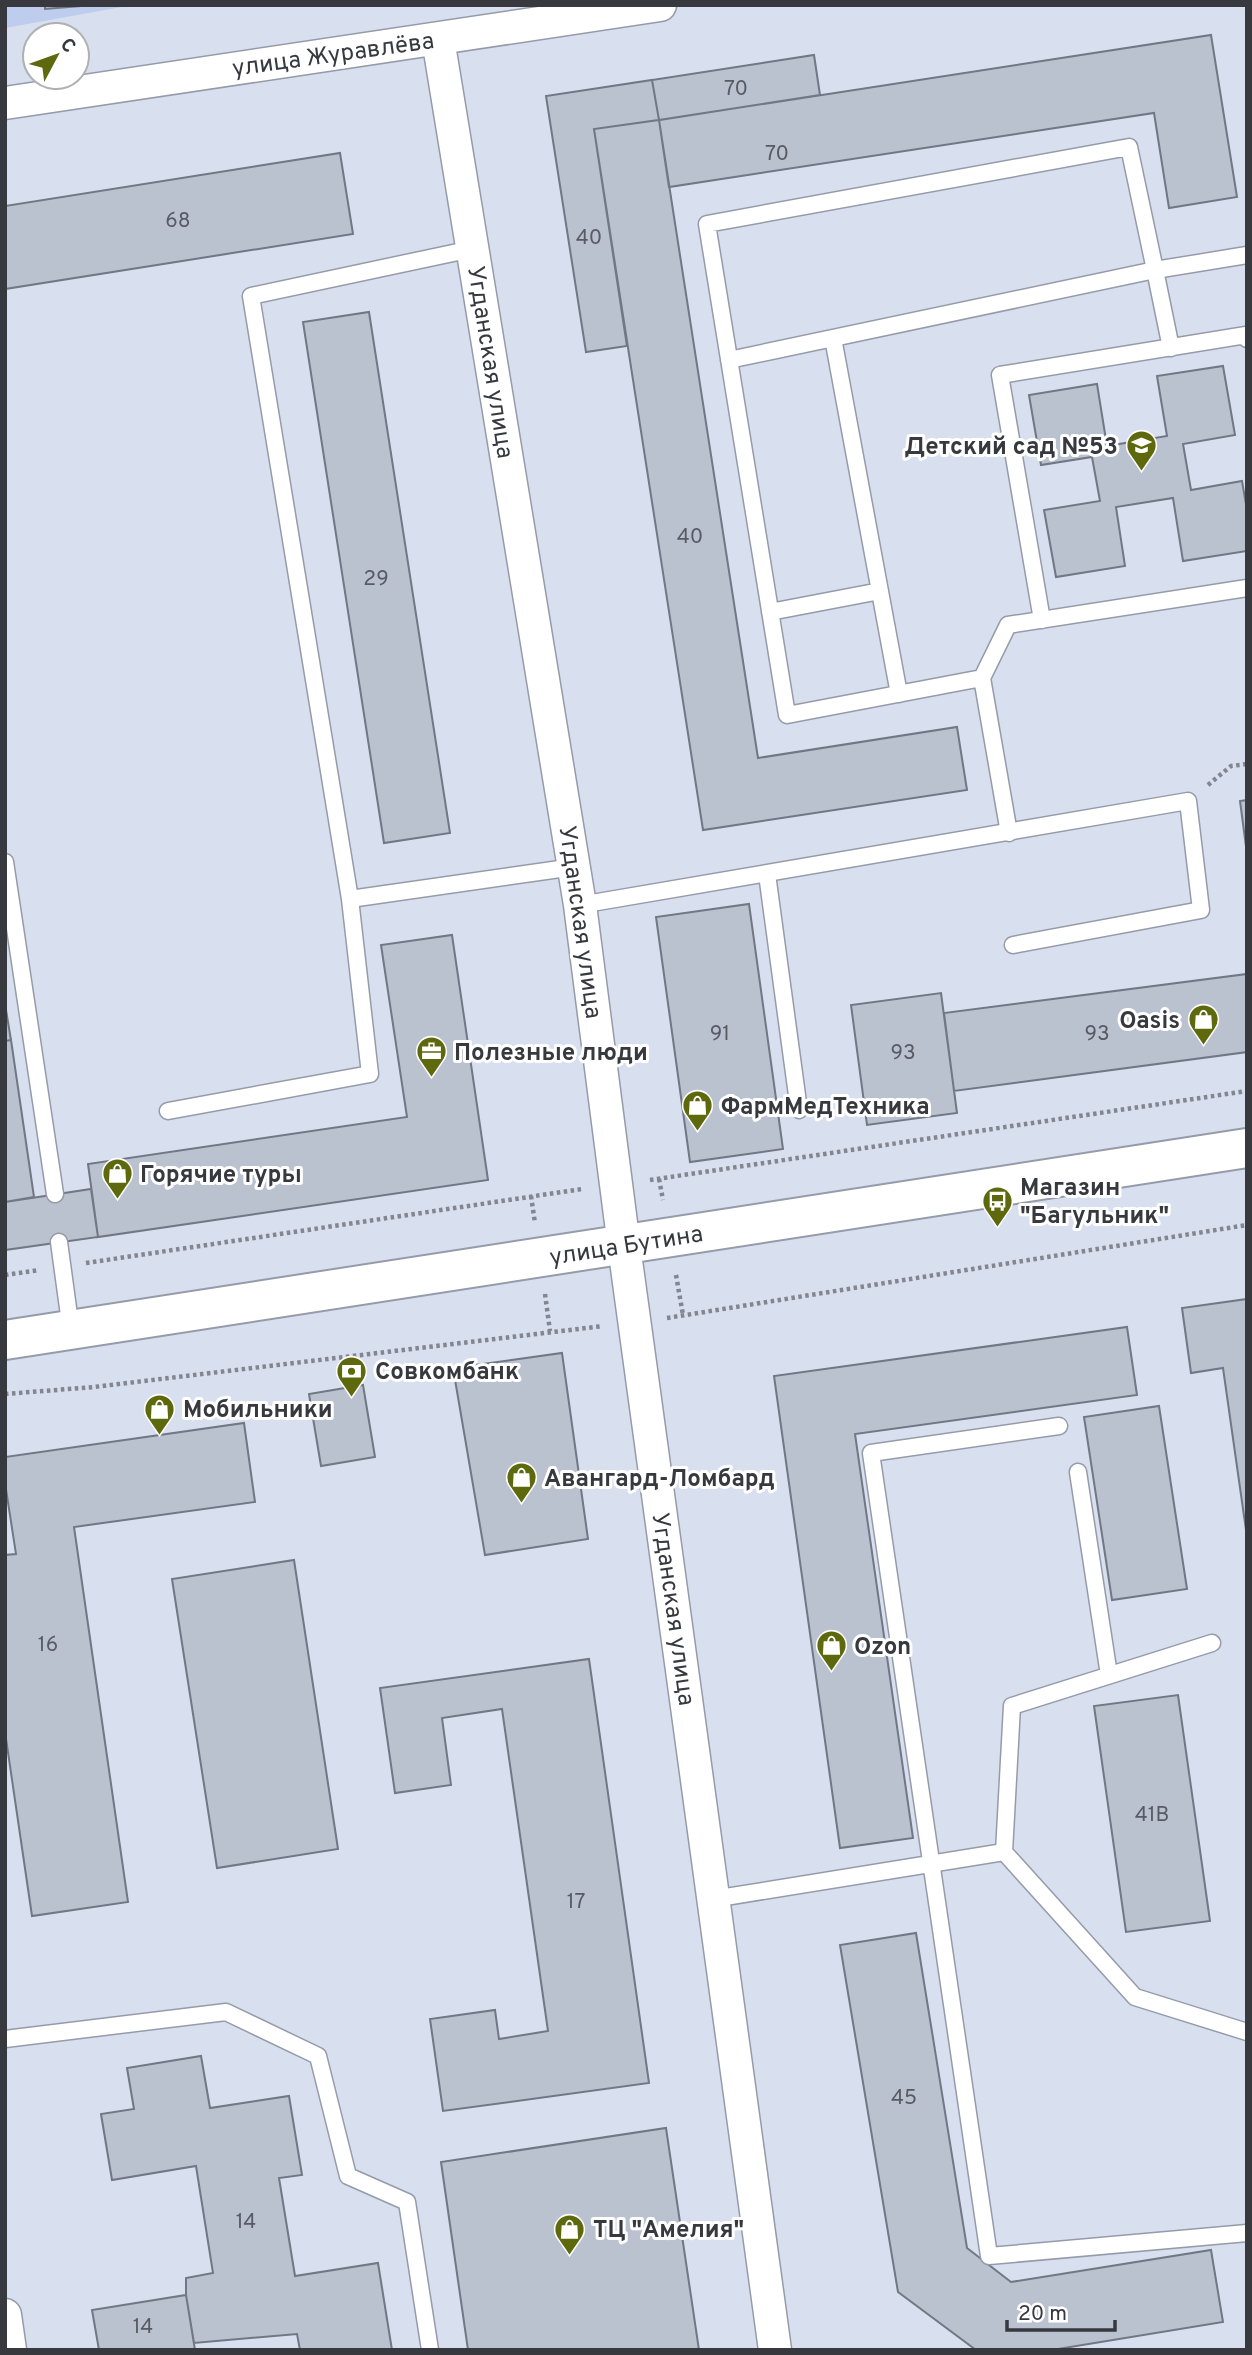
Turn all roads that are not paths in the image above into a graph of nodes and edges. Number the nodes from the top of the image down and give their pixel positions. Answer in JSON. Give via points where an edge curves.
{"nodes":[{"id":1,"x":660,"y":5,"type":"edge"},
{"id":2,"x":438,"y":38,"type":"junction"},
{"id":3,"x":5,"y":103,"type":"edge"},
{"id":4,"x":472,"y":249,"type":"junction"},
{"id":5,"x":1247,"y":255,"type":"edge"},
{"id":6,"x":1155,"y":270,"type":"junction"},
{"id":7,"x":833,"y":338,"type":"junction"},
{"id":8,"x":1247,"y":339,"type":"edge"},
{"id":9,"x":1171,"y":348,"type":"junction"},
{"id":10,"x":729,"y":360,"type":"junction"},
{"id":11,"x":1247,"y":588,"type":"edge"},
{"id":12,"x":880,"y":590,"type":"junction"},
{"id":13,"x":770,"y":612,"type":"junction"},
{"id":14,"x":1042,"y":620,"type":"junction"},
{"id":15,"x":982,"y":678,"type":"junction"},
{"id":16,"x":900,"y":694,"type":"junction"},
{"id":17,"x":1009,"y":833,"type":"junction"},
{"id":18,"x":5,"y":862,"type":"edge"},
{"id":19,"x":574,"y":867,"type":"junction"},
{"id":20,"x":766,"y":874,"type":"junction"},
{"id":21,"x":350,"y":899,"type":"junction"},
{"id":22,"x":580,"y":905,"type":"junction"},
{"id":23,"x":1013,"y":945,"type":"dead end"},
{"id":24,"x":799,"y":1110,"type":"dead end"},
{"id":25,"x":168,"y":1111,"type":"dead end"},
{"id":26,"x":1247,"y":1149,"type":"edge"},
{"id":27,"x":55,"y":1194,"type":"dead end"},
{"id":28,"x":60,"y":1242,"type":"dead end"},
{"id":29,"x":624,"y":1246,"type":"junction"},
{"id":30,"x":71,"y":1330,"type":"junction"},
{"id":31,"x":5,"y":1340,"type":"edge"},
{"id":32,"x":1059,"y":1426,"type":"dead end"},
{"id":33,"x":1078,"y":1472,"type":"dead end"},
{"id":34,"x":1212,"y":1643,"type":"dead end"},
{"id":35,"x":1109,"y":1675,"type":"junction"},
{"id":36,"x":1004,"y":1852,"type":"junction"},
{"id":37,"x":932,"y":1863,"type":"junction"},
{"id":38,"x":713,"y":1899,"type":"junction"},
{"id":39,"x":1247,"y":2032,"type":"edge"},
{"id":40,"x":5,"y":2039,"type":"edge"},
{"id":41,"x":1247,"y":2233,"type":"edge"},
{"id":42,"x":5,"y":2315,"type":"edge"},
{"id":43,"x":10,"y":2350,"type":"edge"},
{"id":44,"x":430,"y":2350,"type":"edge"},
{"id":45,"x":775,"y":2350,"type":"edge"}],
"edges":[{"from":1,"to":2,"type":"street","name":"улица Журавлёва"},
{"from":2,"to":3,"type":"street","name":"улица Журавлёва"},
{"from":2,"to":4,"type":"street","name":"Угданская улица"},
{"from":4,"to":19,"type":"street","name":"Угданская улица"},
{"from":4,"to":21,"type":"lane","via":[[251,296]]},
{"from":5,"to":6,"type":"lane"},
{"from":6,"to":7,"type":"lane"},
{"from":6,"to":9,"type":"lane"},
{"from":6,"to":10,"type":"lane","via":[[1129,147],[707,224]]},
{"from":7,"to":10,"type":"lane"},
{"from":7,"to":12,"type":"lane"},
{"from":8,"to":9,"type":"lane","via":[[1246,335]]},
{"from":9,"to":14,"type":"lane","via":[[1000,375]]},
{"from":10,"to":13,"type":"lane"},
{"from":11,"to":14,"type":"lane"},
{"from":12,"to":13,"type":"lane"},
{"from":12,"to":16,"type":"lane"},
{"from":13,"to":16,"type":"lane","via":[[787,715]]},
{"from":14,"to":15,"type":"lane","via":[[1008,625]]},
{"from":15,"to":16,"type":"lane"},
{"from":15,"to":17,"type":"lane"},
{"from":17,"to":20,"type":"lane"},
{"from":17,"to":23,"type":"lane","via":[[1188,801],[1201,910]]},
{"from":18,"to":27,"type":"lane"},
{"from":19,"to":21,"type":"lane"},
{"from":19,"to":22,"type":"street","name":"Угданская улица"},
{"from":20,"to":22,"type":"lane"},
{"from":20,"to":24,"type":"lane"},
{"from":21,"to":25,"type":"lane","via":[[370,1074]]},
{"from":22,"to":29,"type":"street","name":"Угданская улица"},
{"from":26,"to":29,"type":"main road","name":"улица Бутина"},
{"from":28,"to":30,"type":"lane"},
{"from":29,"to":30,"type":"main road","name":"улица Бутина"},
{"from":29,"to":38,"type":"street","name":"Угданская улица"},
{"from":30,"to":31,"type":"main road","name":"улица Бутина"},
{"from":32,"to":37,"type":"lane","via":[[871,1453]]},
{"from":33,"to":35,"type":"lane"},
{"from":34,"to":35,"type":"lane"},
{"from":35,"to":36,"type":"lane","via":[[1012,1706]]},
{"from":36,"to":37,"type":"lane"},
{"from":36,"to":39,"type":"lane","via":[[1135,1997]]},
{"from":37,"to":38,"type":"lane"},
{"from":37,"to":41,"type":"lane","via":[[989,2256]]},
{"from":38,"to":45,"type":"street","name":"Угданская улица"},
{"from":40,"to":44,"type":"lane","via":[[226,2012],[318,2056],[348,2176],[407,2202]]},
{"from":42,"to":43,"type":"street"}]}
